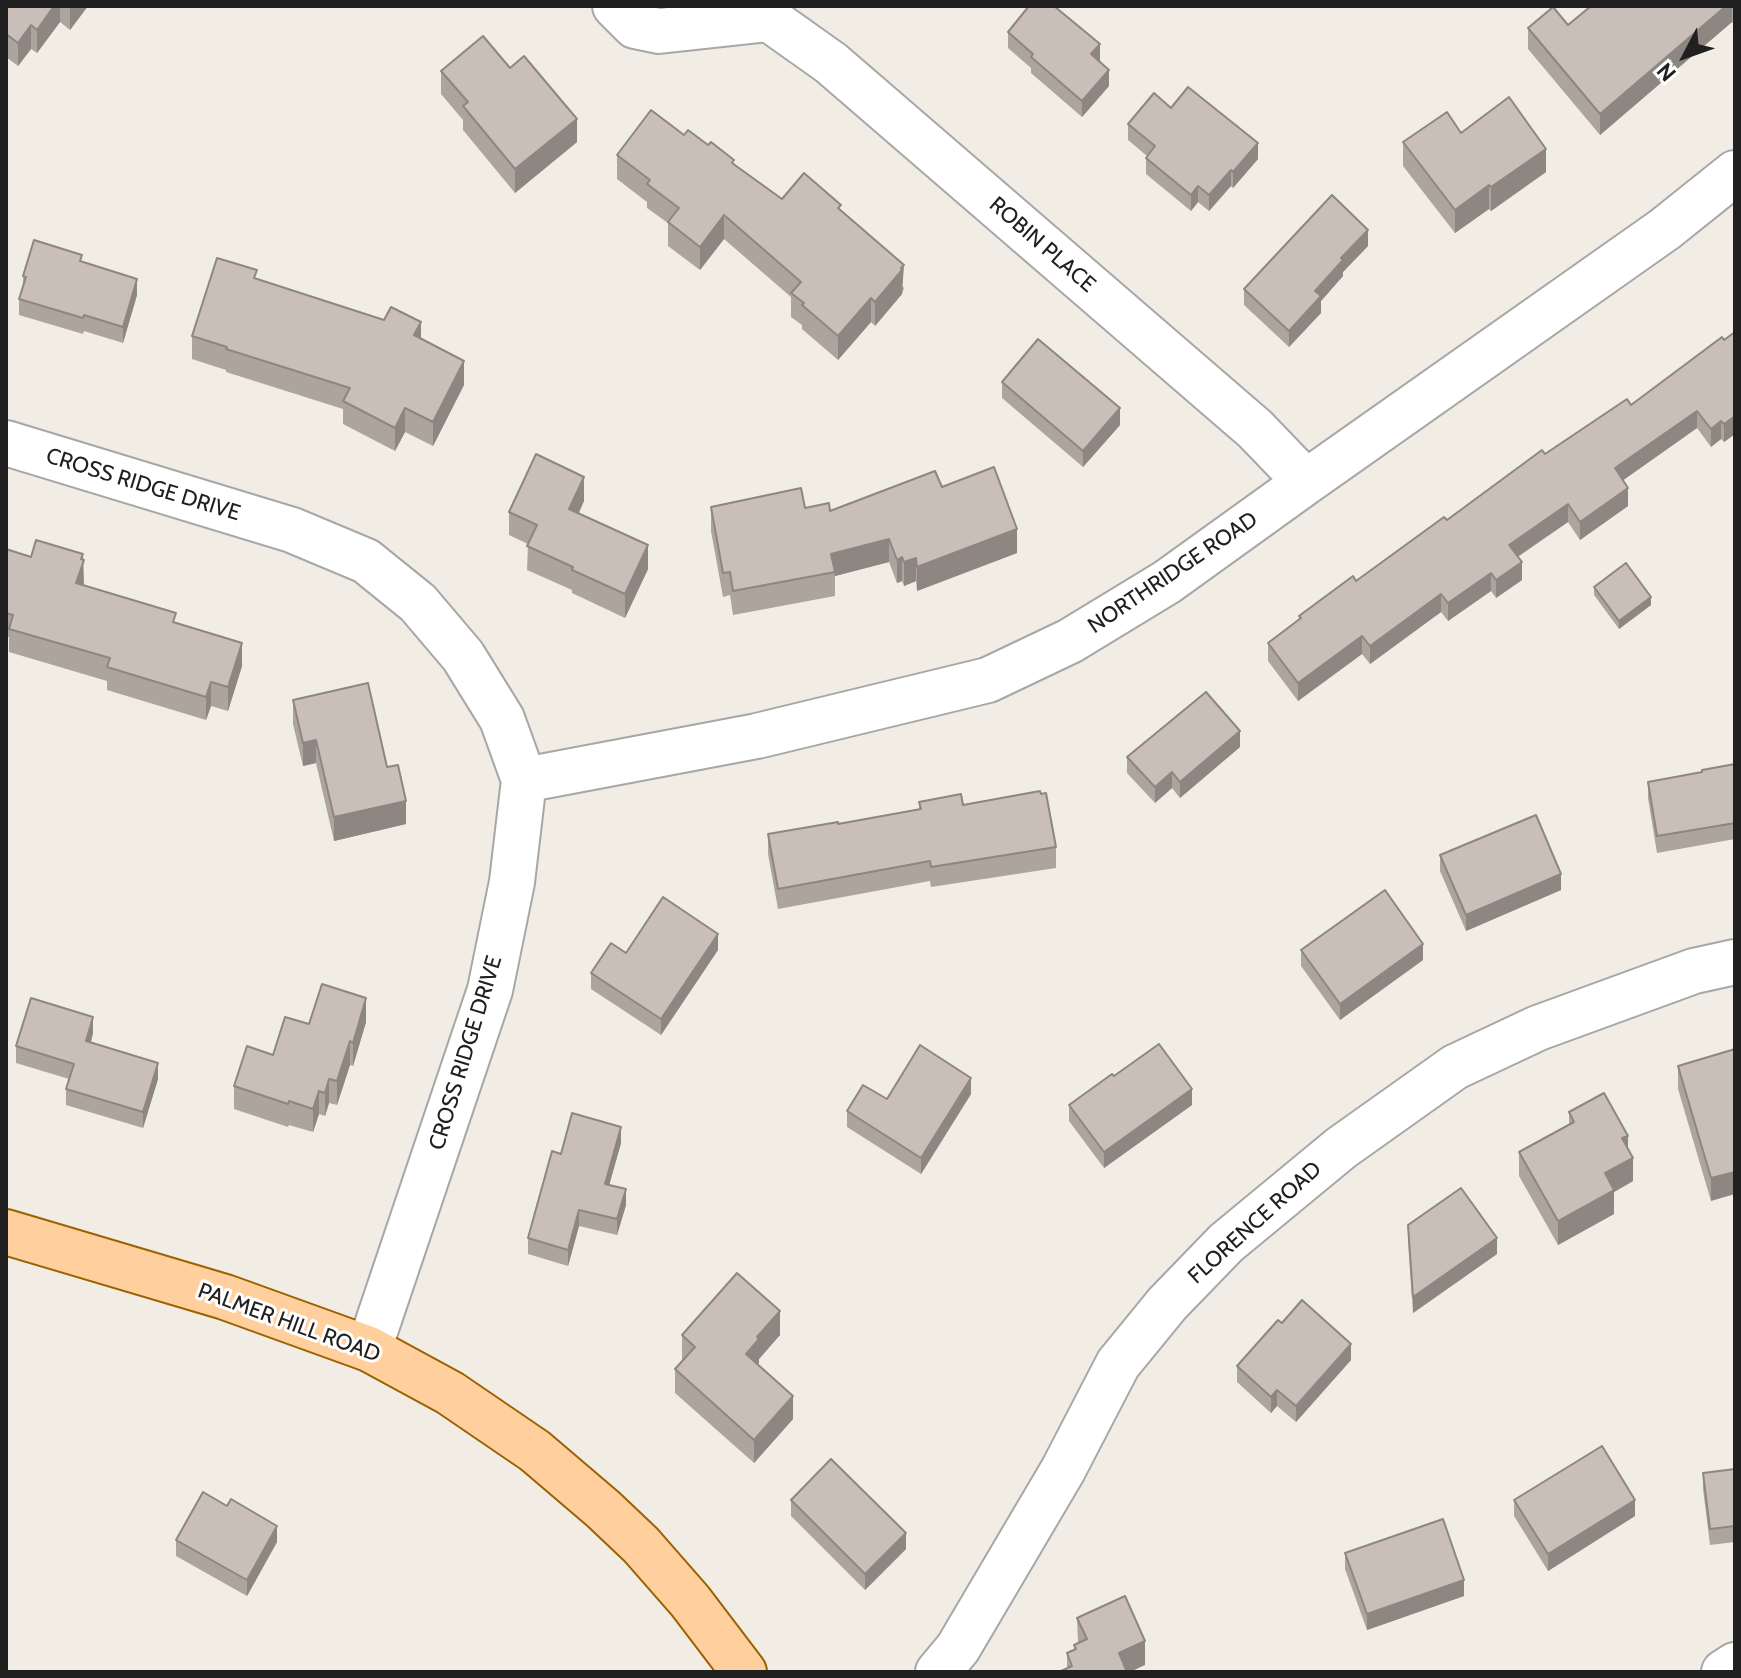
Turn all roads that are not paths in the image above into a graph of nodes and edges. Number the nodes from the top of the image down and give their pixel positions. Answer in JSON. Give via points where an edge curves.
{"nodes":[{"id":1,"x":615,"y":6,"type":"edge"},
{"id":2,"x":763,"y":13,"type":"edge"},
{"id":3,"x":1735,"y":173,"type":"edge"},
{"id":4,"x":6,"y":443,"type":"edge"},
{"id":5,"x":1306,"y":482,"type":"junction"},
{"id":6,"x":524,"y":780,"type":"junction"},
{"id":7,"x":1735,"y":962,"type":"edge"},
{"id":8,"x":6,"y":1232,"type":"edge"},
{"id":9,"x":369,"y":1349,"type":"junction"},
{"id":10,"x":1735,"y":1665,"type":"edge"},
{"id":11,"x":744,"y":1672,"type":"edge"},
{"id":12,"x":938,"y":1672,"type":"edge"},
{"id":13,"x":1724,"y":1672,"type":"edge"}],
"edges":[{"from":1,"to":2,"type":"street","name":"ROBIN PLACE","via":[[635,26],[659,31]]},
{"from":2,"to":5,"type":"street","name":"ROBIN PLACE","via":[[831,63],[1255,429]]},
{"from":3,"to":5,"type":"street","name":"NORTHRIDGE ROAD","via":[[1665,229]]},
{"from":4,"to":6,"type":"street","name":"CROSS RIDGE DRIVE","via":[[292,530],[366,561],[418,603],[463,656],[502,719]]},
{"from":5,"to":6,"type":"street","name":"NORTHRIDGE ROAD","via":[[1167,582],[1070,641],[988,680],[757,736]]},
{"from":6,"to":9,"type":"street","name":"CROSS RIDGE DRIVE","via":[[512,882],[490,990]]},
{"from":7,"to":12,"type":"street","name":"FLORENCE ROAD","via":[[1694,971],[1538,1028],[1455,1067],[1341,1148],[1226,1243],[1118,1364],[1063,1470],[958,1648]]},
{"from":8,"to":9,"type":"main road","name":"PALMER HILL ROAD","via":[[225,1297]]},
{"from":9,"to":11,"type":"main road","name":"PALMER HILL ROAD","via":[[463,1402],[535,1451],[603,1509],[690,1601]]},
{"from":10,"to":13,"type":"street"}]}
